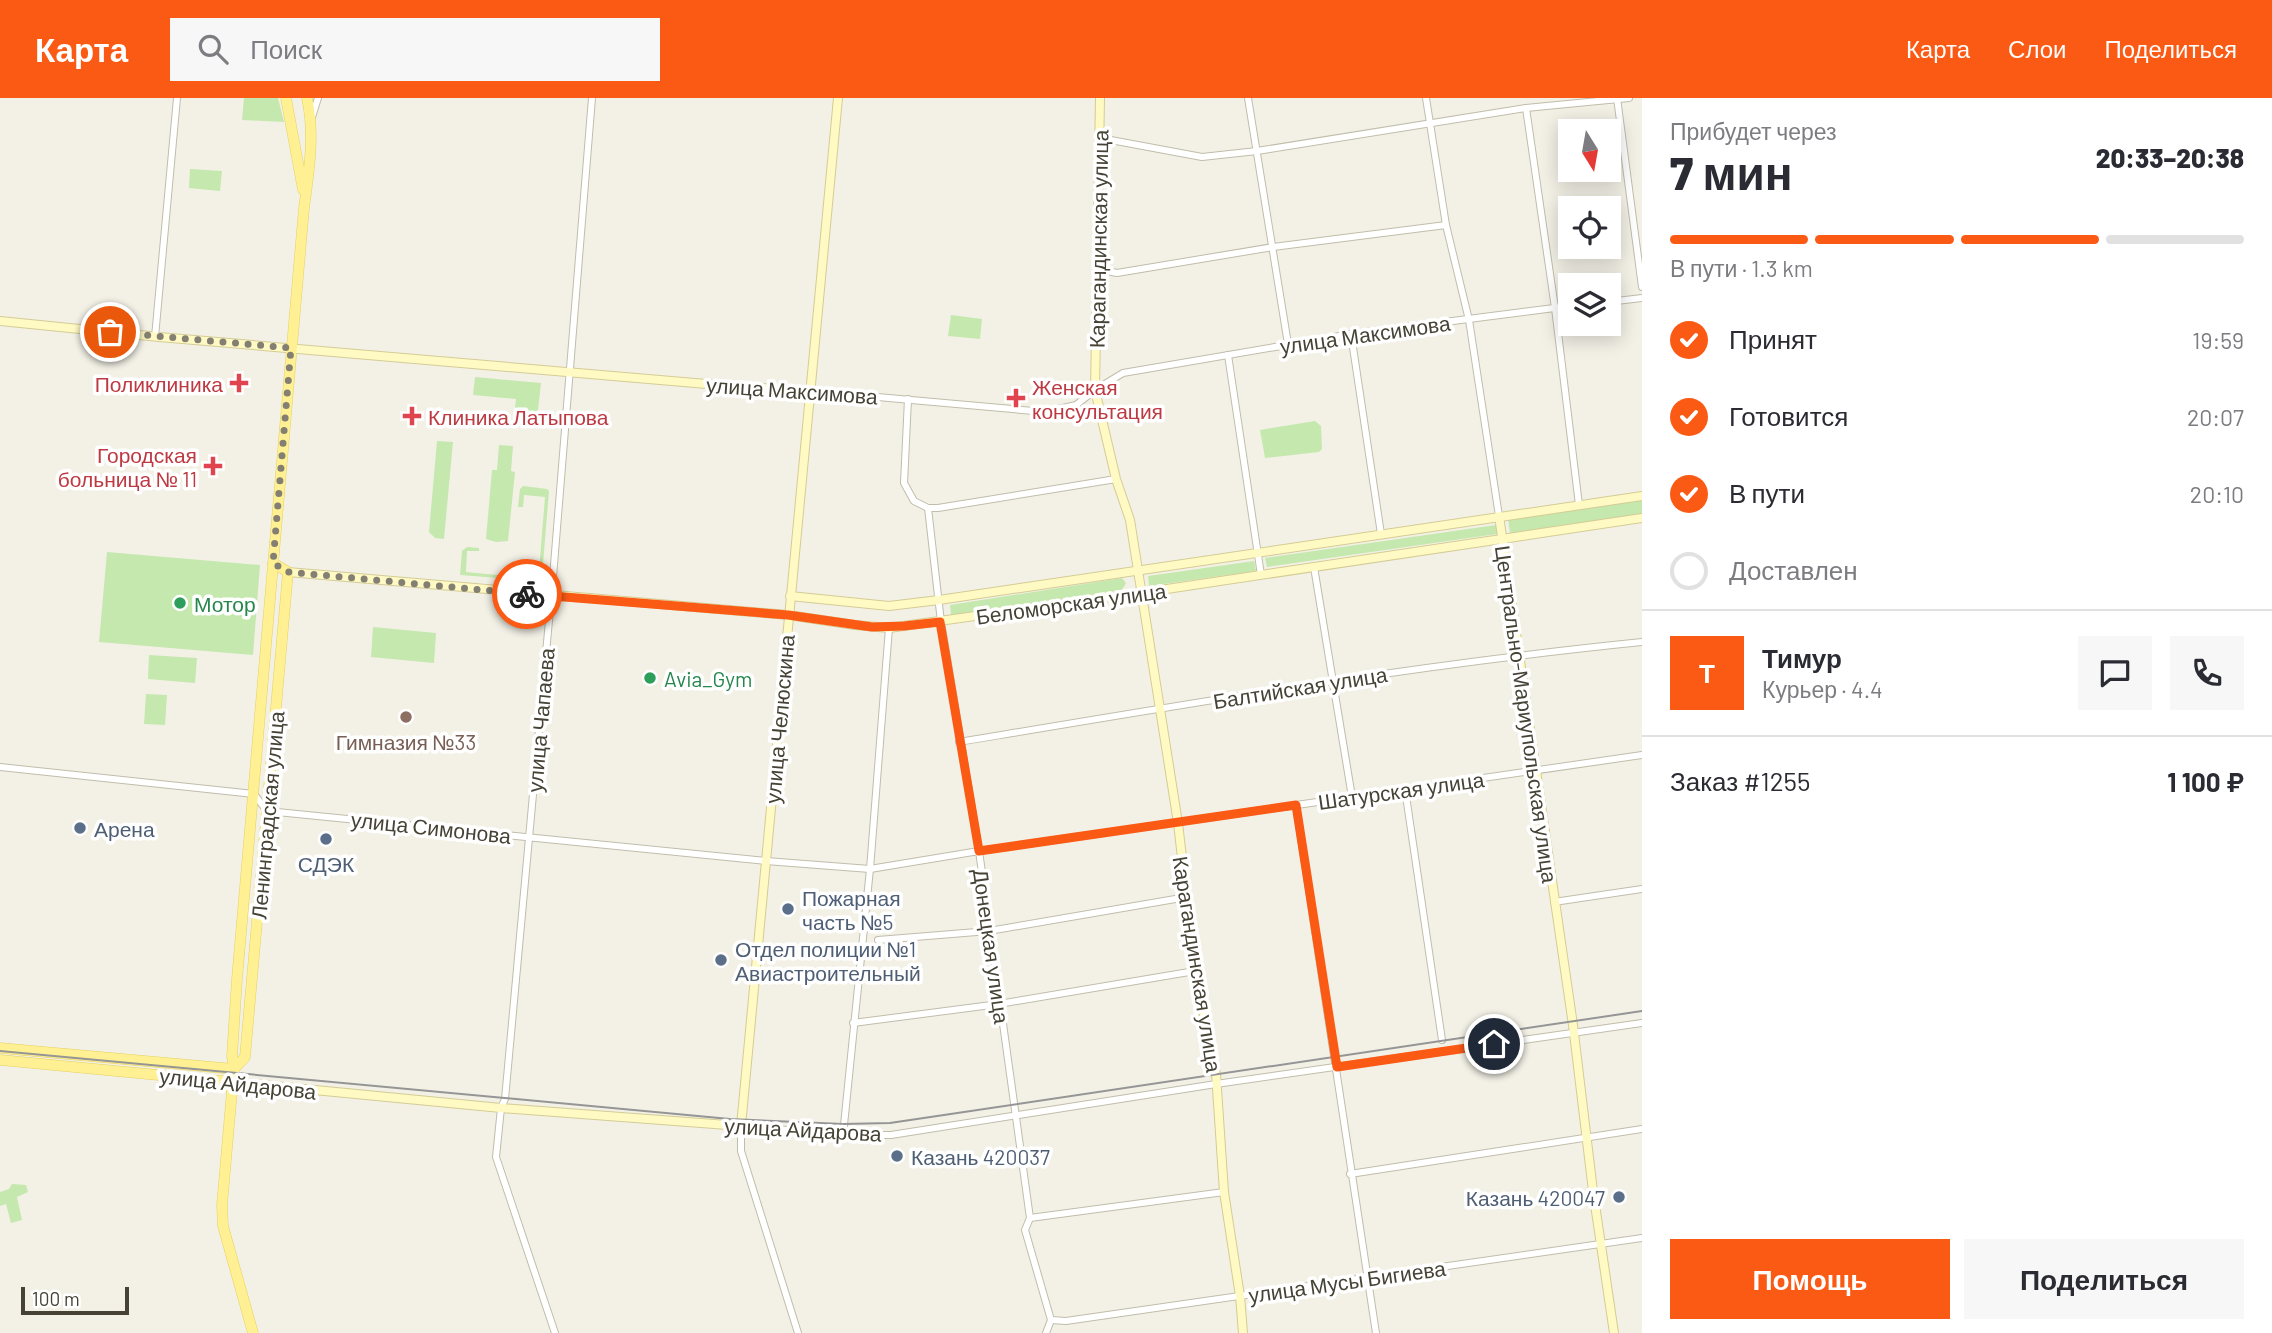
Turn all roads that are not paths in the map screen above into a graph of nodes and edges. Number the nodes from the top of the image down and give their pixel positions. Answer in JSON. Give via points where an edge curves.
{"nodes":[{"id":1,"x":177,"y":98,"type":"edge"},
{"id":2,"x":286,"y":98,"type":"edge"},
{"id":3,"x":307,"y":98,"type":"edge"},
{"id":4,"x":318,"y":98,"type":"edge"},
{"id":5,"x":592,"y":98,"type":"edge"},
{"id":6,"x":838,"y":98,"type":"edge"},
{"id":7,"x":1100,"y":98,"type":"edge"},
{"id":8,"x":1248,"y":98,"type":"edge"},
{"id":9,"x":1426,"y":98,"type":"edge"},
{"id":10,"x":1629,"y":98,"type":"edge"},
{"id":11,"x":1617,"y":99,"type":"edge"},
{"id":12,"x":1526,"y":108,"type":"junction"},
{"id":13,"x":311,"y":119,"type":"junction"},
{"id":14,"x":1432,"y":124,"type":"junction"},
{"id":15,"x":1100,"y":138,"type":"junction"},
{"id":16,"x":1257,"y":151,"type":"junction"},
{"id":17,"x":304,"y":208,"type":"junction"},
{"id":18,"x":1642,"y":212,"type":"edge"},
{"id":19,"x":1632,"y":213,"type":"junction"},
{"id":20,"x":1446,"y":225,"type":"junction"},
{"id":21,"x":1273,"y":247,"type":"junction"},
{"id":22,"x":1097,"y":269,"type":"junction"},
{"id":23,"x":1642,"y":287,"type":"edge"},
{"id":24,"x":1642,"y":298,"type":"edge"},
{"id":25,"x":1621,"y":300,"type":"edge"},
{"id":26,"x":1555,"y":308,"type":"junction"},
{"id":27,"x":1558,"y":308,"type":"edge"},
{"id":28,"x":1469,"y":320,"type":"junction"},
{"id":29,"x":0,"y":321,"type":"edge"},
{"id":30,"x":1351,"y":334,"type":"junction"},
{"id":31,"x":155,"y":337,"type":"junction"},
{"id":32,"x":1288,"y":344,"type":"junction"},
{"id":33,"x":291,"y":348,"type":"junction"},
{"id":34,"x":1228,"y":355,"type":"junction"},
{"id":35,"x":571,"y":372,"type":"junction"},
{"id":36,"x":1095,"y":390,"type":"junction"},
{"id":37,"x":810,"y":391,"type":"junction"},
{"id":38,"x":908,"y":399,"type":"junction"},
{"id":39,"x":1116,"y":479,"type":"junction"},
{"id":40,"x":1642,"y":496,"type":"edge"},
{"id":41,"x":1579,"y":505,"type":"junction"},
{"id":42,"x":928,"y":508,"type":"junction"},
{"id":43,"x":1499,"y":516,"type":"junction"},
{"id":44,"x":1642,"y":518,"type":"edge"},
{"id":45,"x":1381,"y":534,"type":"junction"},
{"id":46,"x":1502,"y":539,"type":"junction"},
{"id":47,"x":1257,"y":553,"type":"junction"},
{"id":48,"x":273,"y":563,"type":"junction"},
{"id":49,"x":1314,"y":567,"type":"junction"},
{"id":50,"x":288,"y":572,"type":"junction"},
{"id":51,"x":1136,"y":572,"type":"junction"},
{"id":52,"x":1261,"y":575,"type":"junction"},
{"id":53,"x":1140,"y":593,"type":"junction"},
{"id":54,"x":550,"y":596,"type":"junction"},
{"id":55,"x":790,"y":596,"type":"junction"},
{"id":56,"x":939,"y":600,"type":"junction"},
{"id":57,"x":788,"y":615,"type":"junction"},
{"id":58,"x":940,"y":622,"type":"junction"},
{"id":59,"x":889,"y":628,"type":"junction"},
{"id":60,"x":1642,"y":642,"type":"edge"},
{"id":61,"x":1519,"y":654,"type":"junction"},
{"id":62,"x":1333,"y":682,"type":"junction"},
{"id":63,"x":1160,"y":709,"type":"junction"},
{"id":64,"x":959,"y":742,"type":"junction"},
{"id":65,"x":1642,"y":755,"type":"edge"},
{"id":66,"x":0,"y":767,"type":"edge"},
{"id":67,"x":1536,"y":770,"type":"junction"},
{"id":68,"x":1405,"y":789,"type":"junction"},
{"id":69,"x":254,"y":794,"type":"junction"},
{"id":70,"x":1352,"y":797,"type":"junction"},
{"id":71,"x":1296,"y":805,"type":"junction"},
{"id":72,"x":267,"y":811,"type":"junction"},
{"id":73,"x":1178,"y":823,"type":"junction"},
{"id":74,"x":529,"y":837,"type":"junction"},
{"id":75,"x":979,"y":851,"type":"junction"},
{"id":76,"x":766,"y":861,"type":"junction"},
{"id":77,"x":870,"y":869,"type":"junction"},
{"id":78,"x":1642,"y":889,"type":"edge"},
{"id":79,"x":1186,"y":897,"type":"junction"},
{"id":80,"x":1554,"y":902,"type":"junction"},
{"id":81,"x":989,"y":930,"type":"junction"},
{"id":82,"x":878,"y":940,"type":"dead end"},
{"id":83,"x":1195,"y":971,"type":"junction"},
{"id":84,"x":999,"y":1004,"type":"junction"},
{"id":85,"x":853,"y":1023,"type":"junction"},
{"id":86,"x":1642,"y":1023,"type":"edge"},
{"id":87,"x":1573,"y":1033,"type":"junction"},
{"id":88,"x":1441,"y":1040,"type":"dead end"},
{"id":89,"x":0,"y":1048,"type":"edge"},
{"id":90,"x":0,"y":1060,"type":"edge"},
{"id":91,"x":1337,"y":1067,"type":"junction"},
{"id":92,"x":234,"y":1069,"type":"junction"},
{"id":93,"x":232,"y":1082,"type":"junction"},
{"id":94,"x":1216,"y":1084,"type":"junction"},
{"id":95,"x":501,"y":1108,"type":"junction"},
{"id":96,"x":1016,"y":1116,"type":"junction"},
{"id":97,"x":741,"y":1126,"type":"junction"},
{"id":98,"x":1642,"y":1129,"type":"edge"},
{"id":99,"x":843,"y":1135,"type":"junction"},
{"id":100,"x":1586,"y":1137,"type":"junction"},
{"id":101,"x":1350,"y":1174,"type":"junction"},
{"id":102,"x":1224,"y":1192,"type":"junction"},
{"id":103,"x":1030,"y":1219,"type":"junction"},
{"id":104,"x":1642,"y":1238,"type":"edge"},
{"id":105,"x":1600,"y":1244,"type":"junction"},
{"id":106,"x":1368,"y":1279,"type":"junction"},
{"id":107,"x":1240,"y":1296,"type":"junction"},
{"id":108,"x":1051,"y":1320,"type":"junction"},
{"id":109,"x":253,"y":1333,"type":"edge"},
{"id":110,"x":555,"y":1333,"type":"edge"},
{"id":111,"x":798,"y":1333,"type":"edge"},
{"id":112,"x":1046,"y":1333,"type":"edge"},
{"id":113,"x":1243,"y":1333,"type":"edge"},
{"id":114,"x":1376,"y":1333,"type":"edge"},
{"id":115,"x":1614,"y":1333,"type":"edge"}],
"edges":[{"from":1,"to":31,"type":"street"},
{"from":2,"to":17,"type":"main road","name":"Ленинградская улица"},
{"from":3,"to":13,"type":"main road","name":"Ленинградская улица"},
{"from":4,"to":13,"type":"street","name":"Ленинградская улица"},
{"from":5,"to":35,"type":"street","name":"улица Чапаева"},
{"from":6,"to":37,"type":"main road","name":"улица Челюскина"},
{"from":7,"to":15,"type":"main road","name":"Карагандинская улица"},
{"from":8,"to":16,"type":"street"},
{"from":9,"to":14,"type":"street","name":"Центрально-Мариупольская улица"},
{"from":10,"to":11,"type":"street"},
{"from":11,"to":12,"type":"street"},
{"from":11,"to":19,"type":"street"},
{"from":12,"to":14,"type":"street"},
{"from":12,"to":26,"type":"street"},
{"from":13,"to":17,"type":"main road","name":"Ленинградская улица"},
{"from":14,"to":16,"type":"street"},
{"from":14,"to":20,"type":"street","name":"Центрально-Мариупольская улица"},
{"from":15,"to":16,"type":"street","via":[[1202,157]]},
{"from":15,"to":22,"type":"main road","name":"Карагандинская улица"},
{"from":16,"to":21,"type":"street"},
{"from":17,"to":33,"type":"main road","name":"Ленинградская улица"},
{"from":18,"to":19,"type":"street"},
{"from":19,"to":23,"type":"street"},
{"from":20,"to":21,"type":"street"},
{"from":20,"to":28,"type":"street","name":"Центрально-Мариупольская улица"},
{"from":21,"to":22,"type":"street","via":[[1117,273]]},
{"from":21,"to":32,"type":"street"},
{"from":22,"to":36,"type":"main road","name":"Карагандинская улица"},
{"from":24,"to":25,"type":"street"},
{"from":26,"to":27,"type":"street","name":"улица Максимова"},
{"from":26,"to":28,"type":"street","name":"улица Максимова"},
{"from":26,"to":41,"type":"street"},
{"from":28,"to":30,"type":"street","name":"улица Максимова"},
{"from":28,"to":43,"type":"street","name":"Центрально-Мариупольская улица"},
{"from":29,"to":31,"type":"main road","name":"улица Максимова"},
{"from":30,"to":32,"type":"street","name":"улица Максимова"},
{"from":30,"to":45,"type":"street"},
{"from":31,"to":33,"type":"main road","name":"улица Максимова"},
{"from":32,"to":34,"type":"street","name":"улица Максимова"},
{"from":33,"to":35,"type":"main road","name":"улица Максимова"},
{"from":33,"to":48,"type":"main road","name":"Ленинградская улица"},
{"from":34,"to":36,"type":"street","name":"улица Максимова","via":[[1123,373]]},
{"from":34,"to":47,"type":"street"},
{"from":35,"to":37,"type":"main road","name":"улица Максимова"},
{"from":35,"to":54,"type":"street","name":"улица Чапаева"},
{"from":36,"to":38,"type":"street","name":"улица Максимова","via":[[1076,405],[1045,412]]},
{"from":36,"to":39,"type":"main road","name":"Карагандинская улица"},
{"from":37,"to":38,"type":"street","name":"улица Максимова"},
{"from":37,"to":55,"type":"main road","name":"улица Челюскина"},
{"from":38,"to":42,"type":"street","via":[[904,483],[914,501]]},
{"from":39,"to":42,"type":"street"},
{"from":39,"to":51,"type":"main road","name":"Карагандинская улица","via":[[1130,520]]},
{"from":40,"to":41,"type":"main road","name":"Беломорская улица"},
{"from":41,"to":43,"type":"main road","name":"Беломорская улица"},
{"from":42,"to":56,"type":"street","name":"Донецкая улица"},
{"from":43,"to":45,"type":"main road","name":"Беломорская улица"},
{"from":43,"to":46,"type":"main road","name":"Центрально-Мариупольская улица"},
{"from":44,"to":46,"type":"main road","name":"Беломорская улица"},
{"from":45,"to":47,"type":"main road","name":"Беломорская улица"},
{"from":46,"to":49,"type":"main road","name":"Беломорская улица"},
{"from":46,"to":61,"type":"main road","name":"Центрально-Мариупольская улица"},
{"from":47,"to":51,"type":"main road","name":"Беломорская улица"},
{"from":47,"to":52,"type":"street"},
{"from":48,"to":50,"type":"main road"},
{"from":48,"to":69,"type":"main road","name":"Ленинградская улица"},
{"from":49,"to":52,"type":"main road","name":"Беломорская улица"},
{"from":49,"to":62,"type":"street"},
{"from":50,"to":54,"type":"main road","name":"Беломорская улица"},
{"from":50,"to":72,"type":"main road","name":"Ленинградская улица"},
{"from":51,"to":53,"type":"main road","name":"Карагандинская улица"},
{"from":51,"to":56,"type":"main road","name":"Беломорская улица"},
{"from":52,"to":53,"type":"main road","name":"Беломорская улица"},
{"from":53,"to":58,"type":"main road","name":"Беломорская улица"},
{"from":53,"to":63,"type":"main road","name":"Карагандинская улица"},
{"from":54,"to":57,"type":"main road","name":"Беломорская улица"},
{"from":54,"to":74,"type":"street","name":"улица Чапаева"},
{"from":55,"to":56,"type":"main road","name":"Беломорская улица","via":[[889,606]]},
{"from":55,"to":57,"type":"main road","name":"улица Челюскина"},
{"from":56,"to":58,"type":"street","name":"Донецкая улица"},
{"from":57,"to":59,"type":"main road","name":"Беломорская улица"},
{"from":57,"to":76,"type":"main road","name":"улица Челюскина"},
{"from":58,"to":59,"type":"main road","name":"Беломорская улица"},
{"from":58,"to":64,"type":"street","name":"Донецкая улица"},
{"from":59,"to":77,"type":"street"},
{"from":60,"to":61,"type":"street","name":"Балтийская улица"},
{"from":61,"to":62,"type":"street","name":"Балтийская улица"},
{"from":61,"to":67,"type":"main road","name":"Центрально-Мариупольская улица"},
{"from":62,"to":63,"type":"street","name":"Балтийская улица"},
{"from":62,"to":70,"type":"street"},
{"from":63,"to":64,"type":"street","name":"Балтийская улица"},
{"from":63,"to":73,"type":"main road","name":"Карагандинская улица"},
{"from":64,"to":75,"type":"street","name":"Донецкая улица"},
{"from":65,"to":67,"type":"street","name":"Шатурская улица"},
{"from":66,"to":69,"type":"street"},
{"from":67,"to":68,"type":"street","name":"Шатурская улица"},
{"from":67,"to":80,"type":"main road","name":"Центрально-Мариупольская улица"},
{"from":68,"to":70,"type":"street","name":"Шатурская улица"},
{"from":68,"to":88,"type":"street"},
{"from":69,"to":72,"type":"street"},
{"from":69,"to":92,"type":"main road","name":"Ленинградская улица","via":[[237,979]]},
{"from":70,"to":71,"type":"street","name":"Шатурская улица"},
{"from":71,"to":73,"type":"street","name":"Шатурская улица"},
{"from":71,"to":91,"type":"street"},
{"from":72,"to":74,"type":"street","name":"улица Симонова"},
{"from":72,"to":92,"type":"main road","name":"Ленинградская улица","via":[[245,1057]]},
{"from":73,"to":75,"type":"street","name":"Шатурская улица"},
{"from":73,"to":79,"type":"main road","name":"Карагандинская улица"},
{"from":74,"to":76,"type":"street","name":"улица Симонова"},
{"from":74,"to":95,"type":"street","name":"улица Чапаева"},
{"from":75,"to":77,"type":"street","name":"Шатурская улица"},
{"from":75,"to":81,"type":"street","name":"Донецкая улица"},
{"from":76,"to":77,"type":"street","name":"улица Симонова"},
{"from":76,"to":97,"type":"main road","name":"улица Челюскина"},
{"from":77,"to":85,"type":"street"},
{"from":78,"to":80,"type":"street"},
{"from":79,"to":81,"type":"street"},
{"from":79,"to":83,"type":"main road","name":"Карагандинская улица"},
{"from":80,"to":87,"type":"main road","name":"Центрально-Мариупольская улица"},
{"from":81,"to":82,"type":"street"},
{"from":81,"to":84,"type":"street","name":"Донецкая улица"},
{"from":83,"to":84,"type":"street"},
{"from":83,"to":94,"type":"main road","name":"Карагандинская улица"},
{"from":84,"to":85,"type":"street"},
{"from":84,"to":96,"type":"street","name":"Донецкая улица"},
{"from":85,"to":99,"type":"street"},
{"from":86,"to":87,"type":"street","name":"улица Айдарова"},
{"from":87,"to":91,"type":"street","name":"улица Айдарова"},
{"from":87,"to":100,"type":"main road","name":"Центрально-Мариупольская улица"},
{"from":89,"to":92,"type":"main road","name":"улица Айдарова"},
{"from":90,"to":93,"type":"main road","name":"улица Айдарова"},
{"from":91,"to":94,"type":"street","name":"улица Айдарова"},
{"from":91,"to":101,"type":"street"},
{"from":92,"to":93,"type":"main road","name":"Ленинградская улица"},
{"from":93,"to":95,"type":"main road","name":"улица Айдарова"},
{"from":93,"to":109,"type":"main road","name":"Ленинградская улица","via":[[223,1226]]},
{"from":94,"to":96,"type":"street","name":"улица Айдарова"},
{"from":94,"to":102,"type":"main road","name":"Карагандинская улица"},
{"from":95,"to":97,"type":"main road","name":"улица Айдарова"},
{"from":95,"to":110,"type":"street","name":"улица Чапаева","via":[[496,1157]]},
{"from":96,"to":99,"type":"street","name":"улица Айдарова","via":[[891,1135]]},
{"from":96,"to":103,"type":"street","name":"Донецкая улица"},
{"from":97,"to":99,"type":"street","name":"улица Айдарова"},
{"from":97,"to":111,"type":"street","name":"улица Челюскина","via":[[741,1151]]},
{"from":98,"to":100,"type":"street"},
{"from":100,"to":101,"type":"street"},
{"from":100,"to":105,"type":"main road","name":"Центрально-Мариупольская улица"},
{"from":101,"to":106,"type":"street"},
{"from":102,"to":103,"type":"street"},
{"from":102,"to":107,"type":"main road","name":"Карагандинская улица"},
{"from":103,"to":108,"type":"street","name":"Донецкая улица","via":[[1025,1230]]},
{"from":104,"to":105,"type":"street","name":"улица Мусы Бигиева"},
{"from":105,"to":106,"type":"street","name":"улица Мусы Бигиева"},
{"from":105,"to":115,"type":"main road","name":"Центрально-Мариупольская улица"},
{"from":106,"to":107,"type":"street","name":"улица Мусы Бигиева"},
{"from":106,"to":114,"type":"street"},
{"from":107,"to":108,"type":"street","name":"улица Мусы Бигиева"},
{"from":107,"to":113,"type":"main road","name":"Карагандинская улица"},
{"from":108,"to":112,"type":"street"}]}
